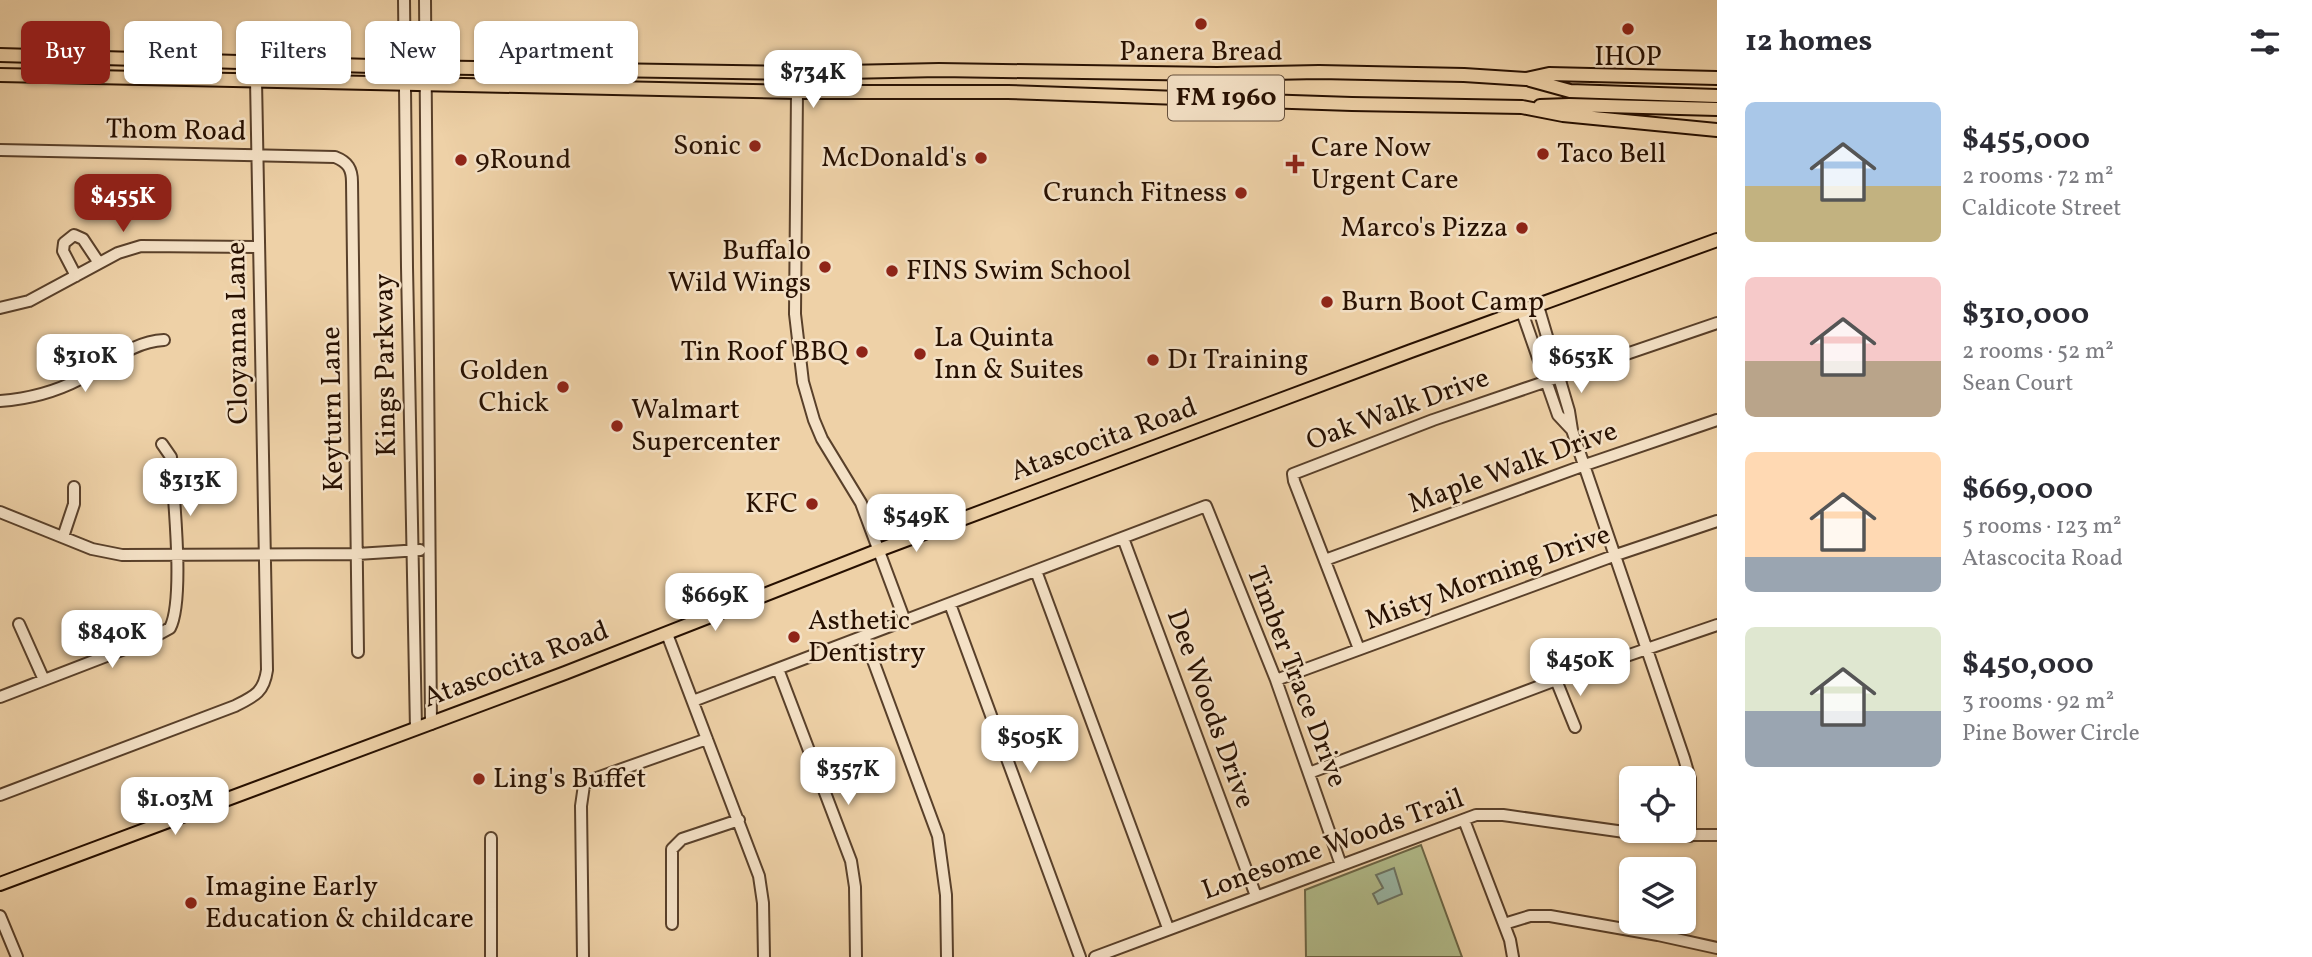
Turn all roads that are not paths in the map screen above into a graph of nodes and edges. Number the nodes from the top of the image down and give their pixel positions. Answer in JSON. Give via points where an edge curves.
{"nodes":[{"id":1,"x":404,"y":0,"type":"edge"},
{"id":2,"x":425,"y":0,"type":"edge"},
{"id":3,"x":404,"y":21,"type":"edge"},
{"id":4,"x":425,"y":21,"type":"edge"},
{"id":5,"x":0,"y":55,"type":"edge"},
{"id":6,"x":365,"y":66,"type":"edge"},
{"id":7,"x":460,"y":68,"type":"edge"},
{"id":8,"x":0,"y":75,"type":"edge"},
{"id":9,"x":1717,"y":78,"type":"edge"},
{"id":10,"x":1526,"y":79,"type":"junction"},
{"id":11,"x":236,"y":80,"type":"edge"},
{"id":12,"x":256,"y":84,"type":"edge"},
{"id":13,"x":405,"y":84,"type":"edge"},
{"id":14,"x":424,"y":84,"type":"joint"},
{"id":15,"x":797,"y":92,"type":"junction"},
{"id":16,"x":1717,"y":96,"type":"edge"},
{"id":17,"x":1522,"y":107,"type":"junction"},
{"id":18,"x":1717,"y":109,"type":"edge"},
{"id":19,"x":1717,"y":130,"type":"edge"},
{"id":20,"x":0,"y":150,"type":"edge"},
{"id":21,"x":258,"y":156,"type":"junction"},
{"id":22,"x":349,"y":165,"type":"joint"},
{"id":23,"x":1717,"y":240,"type":"edge"},
{"id":24,"x":259,"y":247,"type":"junction"},
{"id":25,"x":99,"y":263,"type":"junction"},
{"id":26,"x":76,"y":276,"type":"junction"},
{"id":27,"x":1538,"y":306,"type":"junction"},
{"id":28,"x":0,"y":308,"type":"edge"},
{"id":29,"x":1521,"y":312,"type":"junction"},
{"id":30,"x":1717,"y":323,"type":"edge"},
{"id":31,"x":164,"y":340,"type":"dead end"},
{"id":32,"x":1559,"y":377,"type":"junction"},
{"id":33,"x":1544,"y":381,"type":"junction"},
{"id":34,"x":0,"y":401,"type":"edge"},
{"id":35,"x":1717,"y":420,"type":"edge"},
{"id":36,"x":1572,"y":430,"type":"junction"},
{"id":37,"x":162,"y":444,"type":"dead end"},
{"id":38,"x":1586,"y":465,"type":"junction"},
{"id":39,"x":74,"y":486,"type":"dead end"},
{"id":40,"x":0,"y":512,"type":"edge"},
{"id":41,"x":1717,"y":521,"type":"edge"},
{"id":42,"x":63,"y":537,"type":"junction"},
{"id":43,"x":1123,"y":538,"type":"junction"},
{"id":44,"x":428,"y":549,"type":"junction"},
{"id":45,"x":879,"y":550,"type":"junction"},
{"id":46,"x":413,"y":551,"type":"junction"},
{"id":47,"x":264,"y":554,"type":"junction"},
{"id":48,"x":357,"y":554,"type":"junction"},
{"id":49,"x":1616,"y":555,"type":"junction"},
{"id":50,"x":176,"y":556,"type":"junction"},
{"id":51,"x":1325,"y":560,"type":"junction"},
{"id":52,"x":1036,"y":571,"type":"junction"},
{"id":53,"x":950,"y":604,"type":"junction"},
{"id":54,"x":905,"y":621,"type":"junction"},
{"id":55,"x":19,"y":624,"type":"dead end"},
{"id":56,"x":1717,"y":625,"type":"edge"},
{"id":57,"x":667,"y":634,"type":"junction"},
{"id":58,"x":864,"y":636,"type":"junction"},
{"id":59,"x":1359,"y":649,"type":"junction"},
{"id":60,"x":1646,"y":649,"type":"junction"},
{"id":61,"x":358,"y":652,"type":"dead end"},
{"id":62,"x":778,"y":669,"type":"junction"},
{"id":63,"x":44,"y":680,"type":"junction"},
{"id":64,"x":1276,"y":680,"type":"junction"},
{"id":65,"x":1556,"y":680,"type":"junction"},
{"id":66,"x":0,"y":697,"type":"edge"},
{"id":67,"x":694,"y":701,"type":"junction"},
{"id":68,"x":431,"y":724,"type":"junction"},
{"id":69,"x":1574,"y":727,"type":"dead end"},
{"id":70,"x":416,"y":729,"type":"junction"},
{"id":71,"x":707,"y":738,"type":"junction"},
{"id":72,"x":1686,"y":766,"type":"edge"},
{"id":73,"x":1310,"y":773,"type":"junction"},
{"id":74,"x":0,"y":795,"type":"edge"},
{"id":75,"x":739,"y":820,"type":"junction"},
{"id":76,"x":1465,"y":820,"type":"junction"},
{"id":77,"x":1619,"y":831,"type":"edge"},
{"id":78,"x":1717,"y":835,"type":"edge"},
{"id":79,"x":1696,"y":836,"type":"edge"},
{"id":80,"x":491,"y":838,"type":"dead end"},
{"id":81,"x":1341,"y":865,"type":"junction"},
{"id":82,"x":0,"y":884,"type":"edge"},
{"id":83,"x":1256,"y":896,"type":"junction"},
{"id":84,"x":0,"y":916,"type":"edge"},
{"id":85,"x":672,"y":924,"type":"dead end"},
{"id":86,"x":1504,"y":924,"type":"junction"},
{"id":87,"x":1168,"y":928,"type":"junction"},
{"id":88,"x":1717,"y":948,"type":"edge"},
{"id":89,"x":17,"y":957,"type":"edge"},
{"id":90,"x":491,"y":957,"type":"edge"},
{"id":91,"x":583,"y":957,"type":"edge"},
{"id":92,"x":764,"y":957,"type":"edge"},
{"id":93,"x":856,"y":957,"type":"edge"},
{"id":94,"x":947,"y":957,"type":"edge"},
{"id":95,"x":1080,"y":957,"type":"edge"},
{"id":96,"x":1095,"y":957,"type":"edge"},
{"id":97,"x":1513,"y":957,"type":"edge"}],
"edges":[{"from":1,"to":3,"type":"street","name":"Kings Parkway"},
{"from":2,"to":4,"type":"street","name":"Kings Parkway"},
{"from":5,"to":6,"type":"main road","name":"FM 1960","number":"FM 1960"},
{"from":7,"to":10,"type":"main road","name":"FM 1960","number":"FM 1960","via":[[798,73],[939,69],[1319,72]]},
{"from":8,"to":11,"type":"main road","name":"FM 1960","number":"FM 1960"},
{"from":9,"to":10,"type":"main road","name":"FM 1960","number":"FM 1960","via":[[1549,74]]},
{"from":10,"to":16,"type":"main road","via":[[1570,91]]},
{"from":12,"to":21,"type":"street","name":"Cloyanna Lane"},
{"from":13,"to":46,"type":"street","name":"Kings Parkway"},
{"from":14,"to":15,"type":"main road","name":"FM 1960","number":"FM 1960"},
{"from":14,"to":44,"type":"street","name":"Kings Parkway"},
{"from":15,"to":17,"type":"main road","name":"FM 1960","number":"FM 1960","via":[[1008,92]]},
{"from":15,"to":45,"type":"street","via":[[795,314],[803,382],[822,439],[861,503]]},
{"from":17,"to":18,"type":"main road"},
{"from":17,"to":19,"type":"main road","name":"FM 1960","number":"FM 1960"},
{"from":20,"to":21,"type":"street","name":"Thom Road"},
{"from":21,"to":22,"type":"street","name":"Thom Road","via":[[335,157]]},
{"from":21,"to":24,"type":"street","name":"Cloyanna Lane"},
{"from":22,"to":48,"type":"street","name":"Keyturn Lane"},
{"from":23,"to":27,"type":"main road","name":"Atascocita Road"},
{"from":24,"to":25,"type":"street","via":[[141,246]]},
{"from":24,"to":47,"type":"street","name":"Cloyanna Lane"},
{"from":25,"to":26,"type":"street"},
{"from":25,"to":26,"type":"street","via":[[75,235],[64,243],[63,251]]},
{"from":26,"to":28,"type":"street","via":[[29,300]]},
{"from":27,"to":29,"type":"main road","name":"Atascocita Road"},
{"from":27,"to":32,"type":"street"},
{"from":29,"to":33,"type":"street"},
{"from":29,"to":45,"type":"main road","name":"Atascocita Road"},
{"from":30,"to":32,"type":"street","name":"Oak Walk Drive"},
{"from":31,"to":34,"type":"street","via":[[146,341],[62,388]]},
{"from":32,"to":33,"type":"street","name":"Oak Walk Drive"},
{"from":32,"to":36,"type":"street"},
{"from":33,"to":36,"type":"street","via":[[1558,415]]},
{"from":33,"to":51,"type":"street","name":"Oak Walk Drive","via":[[1293,474]]},
{"from":35,"to":38,"type":"street","name":"Maple Walk Drive"},
{"from":36,"to":38,"type":"street"},
{"from":37,"to":50,"type":"street","via":[[171,457]]},
{"from":38,"to":49,"type":"street"},
{"from":38,"to":51,"type":"street","name":"Maple Walk Drive"},
{"from":39,"to":42,"type":"street","via":[[74,504]]},
{"from":40,"to":42,"type":"street"},
{"from":41,"to":49,"type":"street","name":"Misty Morning Drive"},
{"from":42,"to":50,"type":"street","via":[[107,553]]},
{"from":43,"to":52,"type":"street"},
{"from":43,"to":64,"type":"street","name":"Timber Trace Drive","via":[[1206,506]]},
{"from":43,"to":83,"type":"street","name":"Dee Woods Drive"},
{"from":44,"to":46,"type":"street"},
{"from":44,"to":68,"type":"street","name":"Kings Parkway"},
{"from":45,"to":54,"type":"street"},
{"from":45,"to":57,"type":"main road","name":"Atascocita Road"},
{"from":46,"to":48,"type":"street"},
{"from":46,"to":70,"type":"street","name":"Kings Parkway"},
{"from":47,"to":48,"type":"street"},
{"from":47,"to":50,"type":"street"},
{"from":47,"to":74,"type":"street","name":"Cloyanna Lane","via":[[267,670],[265,685],[251,698]]},
{"from":48,"to":61,"type":"street","name":"Keyturn Lane"},
{"from":49,"to":59,"type":"street","name":"Misty Morning Drive"},
{"from":49,"to":60,"type":"street"},
{"from":50,"to":63,"type":"street","via":[[175,618],[170,628]]},
{"from":51,"to":59,"type":"street"},
{"from":52,"to":53,"type":"street"},
{"from":52,"to":87,"type":"street"},
{"from":53,"to":54,"type":"street"},
{"from":53,"to":95,"type":"street"},
{"from":54,"to":58,"type":"street"},
{"from":55,"to":63,"type":"street"},
{"from":56,"to":60,"type":"street"},
{"from":57,"to":67,"type":"street"},
{"from":57,"to":68,"type":"main road","name":"Atascocita Road"},
{"from":58,"to":62,"type":"street"},
{"from":58,"to":94,"type":"street","via":[[938,836],[946,895]]},
{"from":59,"to":64,"type":"street","name":"Misty Morning Drive"},
{"from":60,"to":65,"type":"street"},
{"from":60,"to":72,"type":"street"},
{"from":62,"to":67,"type":"street"},
{"from":62,"to":93,"type":"street","via":[[847,846],[855,887]]},
{"from":63,"to":66,"type":"street"},
{"from":64,"to":73,"type":"street","name":"Timber Trace Drive"},
{"from":65,"to":69,"type":"street"},
{"from":65,"to":73,"type":"street"},
{"from":67,"to":71,"type":"street"},
{"from":68,"to":70,"type":"main road","name":"Atascocita Road"},
{"from":70,"to":82,"type":"main road","name":"Atascocita Road"},
{"from":71,"to":75,"type":"street"},
{"from":71,"to":91,"type":"street","via":[[584,785]]},
{"from":73,"to":81,"type":"street","name":"Timber Trace Drive"},
{"from":75,"to":85,"type":"street","via":[[682,839],[671,849]]},
{"from":75,"to":92,"type":"street","via":[[762,887]]},
{"from":76,"to":77,"type":"street","name":"Lonesome Woods Trail","via":[[1503,815]]},
{"from":76,"to":81,"type":"street","name":"Lonesome Woods Trail"},
{"from":76,"to":86,"type":"street"},
{"from":78,"to":79,"type":"street","name":"Lonesome Woods Trail"},
{"from":80,"to":90,"type":"street"},
{"from":81,"to":83,"type":"street","name":"Lonesome Woods Trail"},
{"from":83,"to":87,"type":"street","name":"Lonesome Woods Trail"},
{"from":84,"to":89,"type":"street"},
{"from":86,"to":88,"type":"street","via":[[1550,916]]},
{"from":86,"to":97,"type":"street"},
{"from":87,"to":96,"type":"street","name":"Lonesome Woods Trail"}]}
